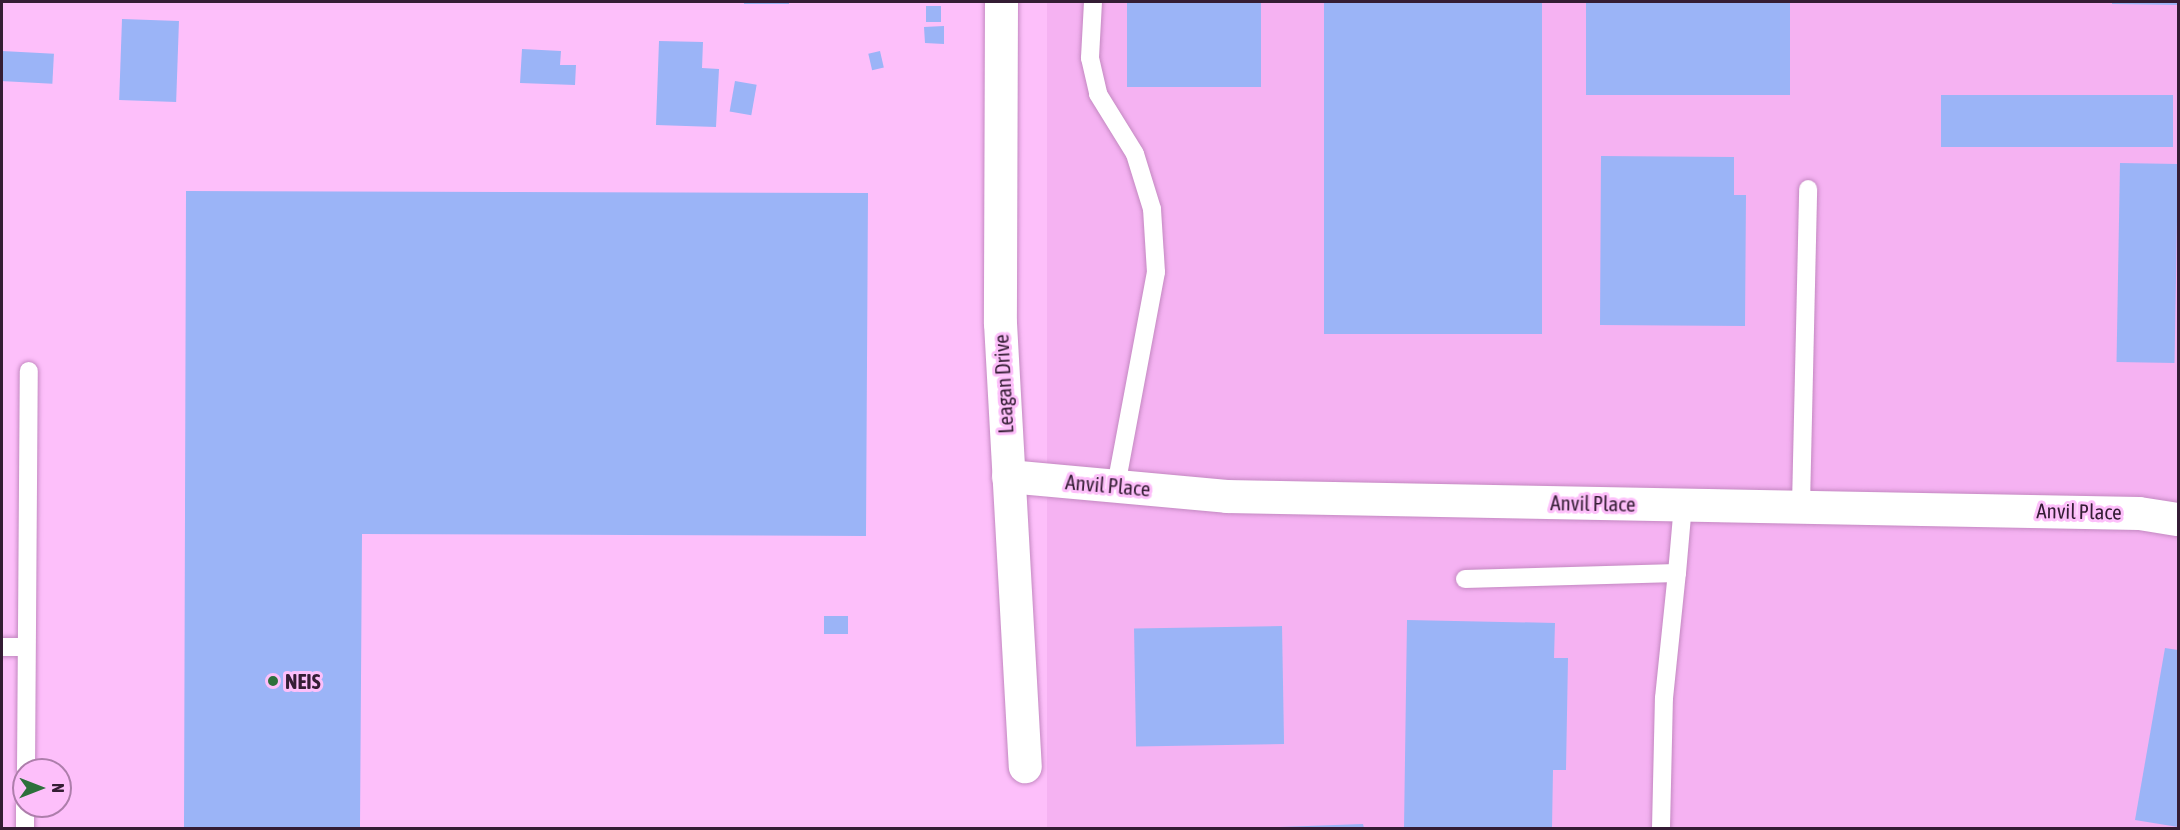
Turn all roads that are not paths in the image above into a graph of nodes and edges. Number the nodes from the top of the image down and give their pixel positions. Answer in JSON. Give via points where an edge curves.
{"nodes":[{"id":1,"x":1001,"y":2,"type":"edge"},
{"id":2,"x":1093,"y":2,"type":"edge"},
{"id":3,"x":1808,"y":189,"type":"dead end"},
{"id":4,"x":29,"y":371,"type":"dead end"},
{"id":5,"x":1008,"y":476,"type":"junction"},
{"id":6,"x":1116,"y":486,"type":"junction"},
{"id":7,"x":1683,"y":504,"type":"junction"},
{"id":8,"x":1801,"y":505,"type":"junction"},
{"id":9,"x":2178,"y":519,"type":"edge"},
{"id":10,"x":1677,"y":573,"type":"junction"},
{"id":11,"x":1465,"y":579,"type":"dead end"},
{"id":12,"x":2,"y":647,"type":"edge"},
{"id":13,"x":26,"y":647,"type":"junction"},
{"id":14,"x":26,"y":758,"type":"edge"},
{"id":15,"x":1025,"y":766,"type":"dead end"},
{"id":16,"x":1661,"y":828,"type":"edge"}],
"edges":[{"from":1,"to":5,"type":"street","name":"Leagan Drive","via":[[1000,323]]},
{"from":2,"to":6,"type":"lane","via":[[1090,58],[1098,94],[1135,154],[1152,209],[1156,272]]},
{"from":3,"to":8,"type":"lane"},
{"from":4,"to":13,"type":"lane"},
{"from":5,"to":6,"type":"street","name":"Anvil Place"},
{"from":5,"to":15,"type":"street","name":"Leagan Drive"},
{"from":6,"to":7,"type":"street","name":"Anvil Place","via":[[1226,495]]},
{"from":7,"to":8,"type":"street","name":"Anvil Place"},
{"from":7,"to":10,"type":"lane"},
{"from":8,"to":9,"type":"street","name":"Anvil Place","via":[[2139,513]]},
{"from":10,"to":11,"type":"lane"},
{"from":10,"to":16,"type":"lane","via":[[1664,698]]},
{"from":12,"to":13,"type":"lane"},
{"from":13,"to":14,"type":"lane"}]}
